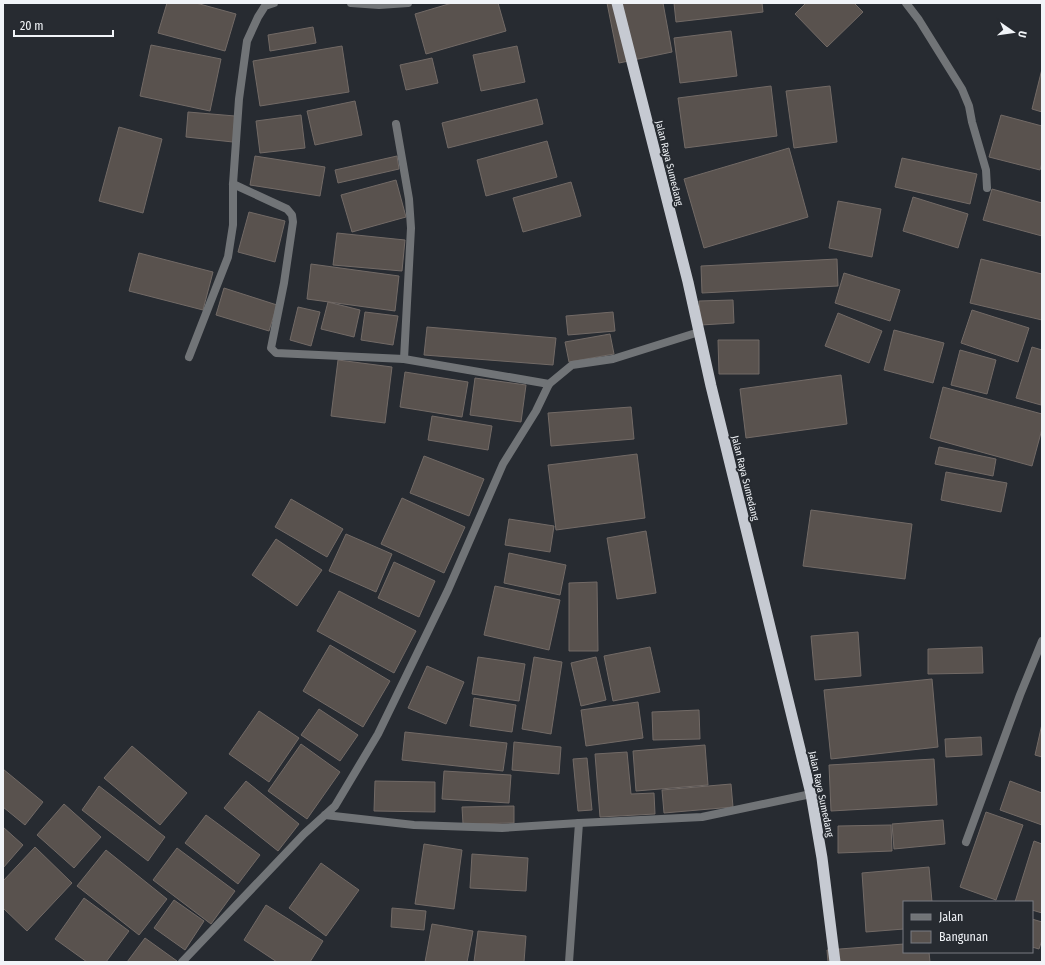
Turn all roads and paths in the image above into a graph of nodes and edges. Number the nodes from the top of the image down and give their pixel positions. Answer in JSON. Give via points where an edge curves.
{"nodes":[{"id":1,"x":274,"y":3,"type":"edge"},
{"id":2,"x":351,"y":3,"type":"edge"},
{"id":3,"x":408,"y":3,"type":"edge"},
{"id":4,"x":617,"y":3,"type":"edge"},
{"id":5,"x":906,"y":3,"type":"edge"},
{"id":6,"x":396,"y":124,"type":"dead end"},
{"id":7,"x":233,"y":184,"type":"junction"},
{"id":8,"x":987,"y":188,"type":"dead end"},
{"id":9,"x":699,"y":332,"type":"junction"},
{"id":10,"x":189,"y":357,"type":"dead end"},
{"id":11,"x":404,"y":359,"type":"junction"},
{"id":12,"x":549,"y":384,"type":"junction"},
{"id":13,"x":1042,"y":641,"type":"edge"},
{"id":14,"x":811,"y":794,"type":"junction"},
{"id":15,"x":325,"y":815,"type":"junction"},
{"id":16,"x":579,"y":823,"type":"junction"},
{"id":17,"x":966,"y":842,"type":"dead end"},
{"id":18,"x":182,"y":962,"type":"edge"},
{"id":19,"x":569,"y":962,"type":"edge"},
{"id":20,"x":835,"y":962,"type":"edge"}],
"edges":[{"from":1,"to":7,"type":"street","via":[[266,6],[258,17],[247,41],[239,99]]},
{"from":2,"to":3,"type":"street"},
{"from":4,"to":9,"type":"highway","name":"Jalan Raya Sumedang"},
{"from":5,"to":8,"type":"street","via":[[962,89],[986,170]]},
{"from":6,"to":11,"type":"street","via":[[409,199],[411,228]]},
{"from":7,"to":10,"type":"street","via":[[233,225],[228,257]]},
{"from":7,"to":11,"type":"street","via":[[288,209],[292,215],[284,283],[271,348],[276,353]]},
{"from":9,"to":12,"type":"street","via":[[613,359],[572,365]]},
{"from":9,"to":14,"type":"highway","name":"Jalan Raya Sumedang"},
{"from":11,"to":12,"type":"street"},
{"from":12,"to":15,"type":"street","via":[[536,411],[503,464],[448,590],[378,734],[335,806]]},
{"from":13,"to":17,"type":"street"},
{"from":14,"to":16,"type":"street","via":[[702,817]]},
{"from":14,"to":20,"type":"highway","name":"Jalan Raya Sumedang"},
{"from":15,"to":16,"type":"street","via":[[414,825],[502,828]]},
{"from":15,"to":18,"type":"street"},
{"from":16,"to":19,"type":"street"}]}
